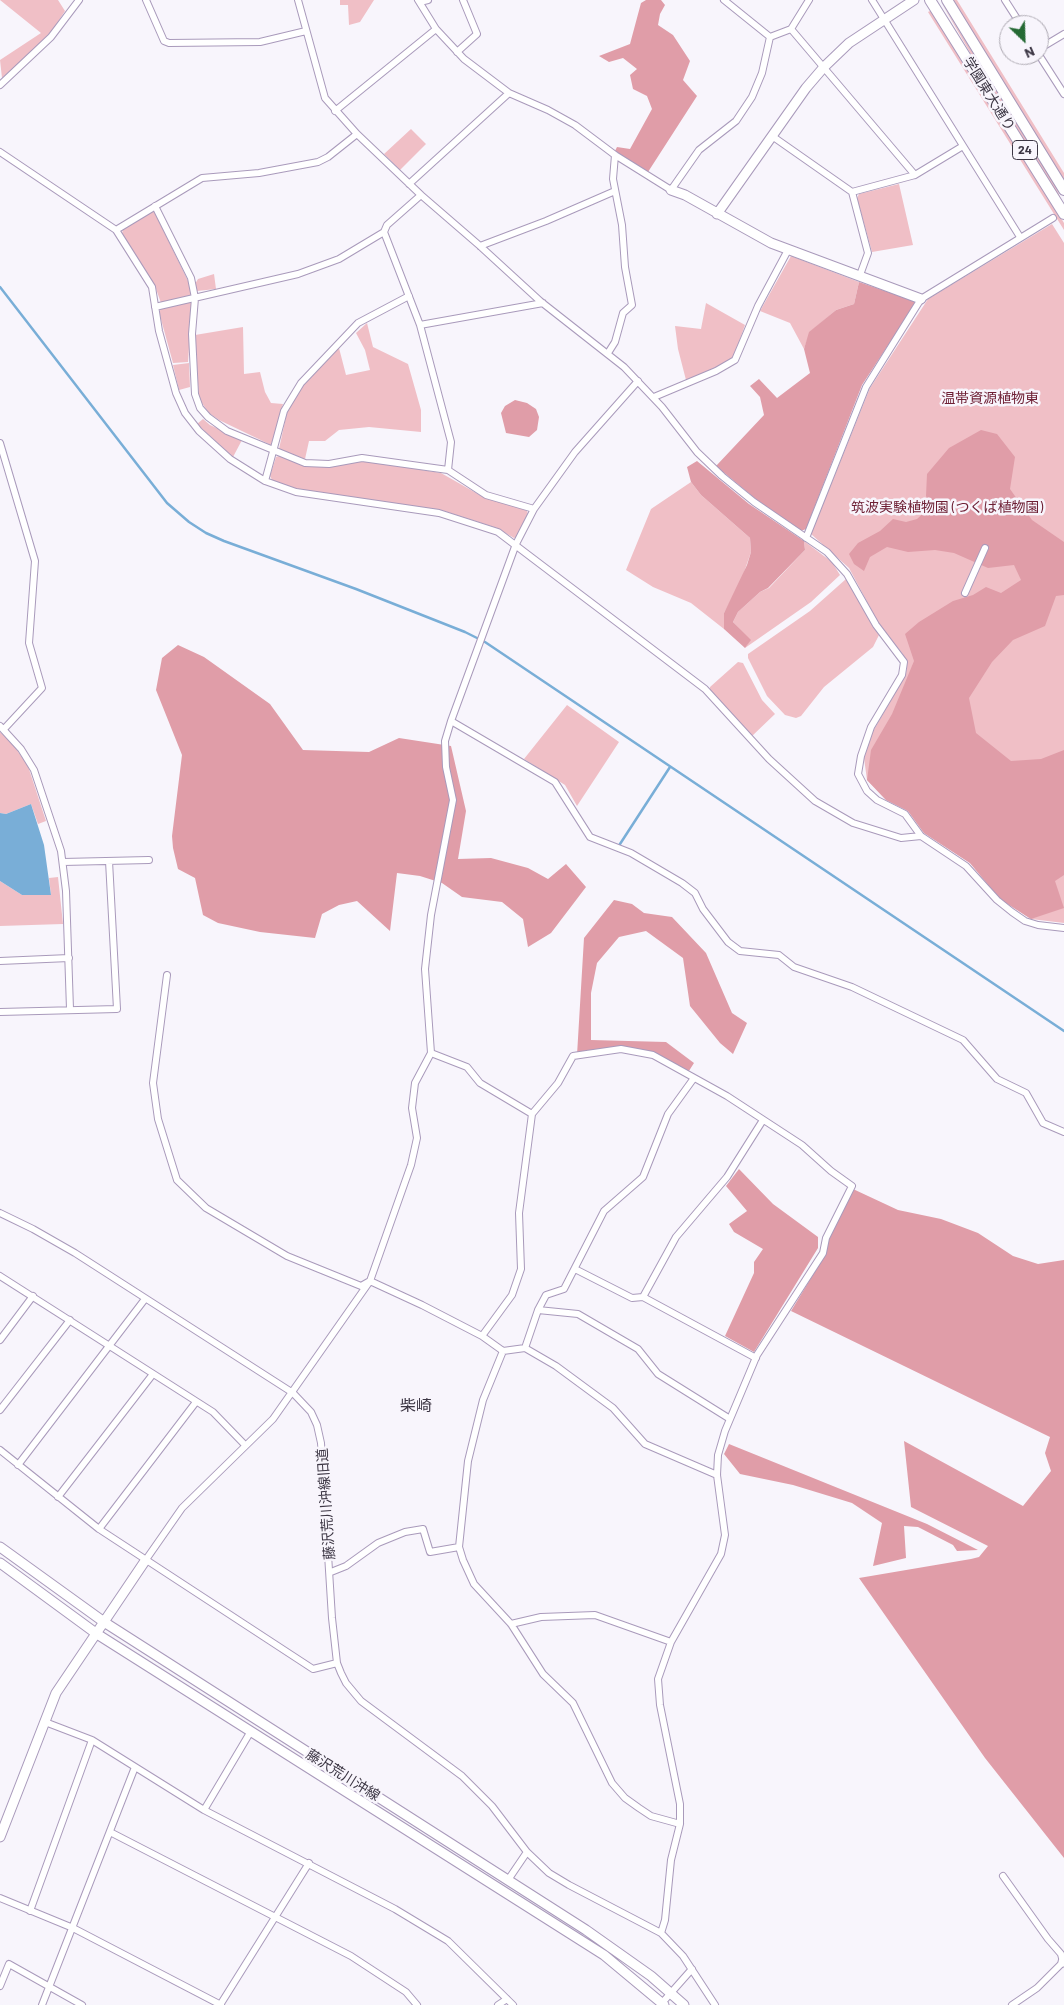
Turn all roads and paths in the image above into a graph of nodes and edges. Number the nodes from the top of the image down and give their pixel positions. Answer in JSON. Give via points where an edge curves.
{"nodes":[{"id":1,"x":79,"y":0,"type":"edge"},
{"id":2,"x":146,"y":0,"type":"edge"},
{"id":3,"x":298,"y":0,"type":"edge"},
{"id":4,"x":428,"y":0,"type":"edge"},
{"id":5,"x":463,"y":0,"type":"edge"},
{"id":6,"x":724,"y":0,"type":"edge"},
{"id":7,"x":809,"y":0,"type":"edge"},
{"id":8,"x":872,"y":0,"type":"edge"},
{"id":9,"x":914,"y":0,"type":"edge"},
{"id":10,"x":930,"y":0,"type":"edge"},
{"id":11,"x":947,"y":0,"type":"edge"},
{"id":12,"x":1005,"y":0,"type":"edge"},
{"id":13,"x":419,"y":1,"type":"edge"},
{"id":14,"x":1015,"y":15,"type":"edge"},
{"id":15,"x":884,"y":18,"type":"junction"},
{"id":16,"x":436,"y":29,"type":"junction"},
{"id":17,"x":791,"y":29,"type":"junction"},
{"id":18,"x":306,"y":32,"type":"junction"},
{"id":19,"x":1064,"y":34,"type":"edge"},
{"id":20,"x":770,"y":38,"type":"junction"},
{"id":21,"x":1049,"y":43,"type":"edge"},
{"id":22,"x":456,"y":52,"type":"junction"},
{"id":23,"x":1046,"y":65,"type":"edge"},
{"id":24,"x":824,"y":67,"type":"junction"},
{"id":25,"x":0,"y":85,"type":"edge"},
{"id":26,"x":509,"y":93,"type":"junction"},
{"id":27,"x":1064,"y":94,"type":"edge"},
{"id":28,"x":335,"y":111,"type":"junction"},
{"id":29,"x":356,"y":134,"type":"junction"},
{"id":30,"x":772,"y":136,"type":"junction"},
{"id":31,"x":964,"y":146,"type":"junction"},
{"id":32,"x":0,"y":152,"type":"edge"},
{"id":33,"x":615,"y":155,"type":"junction"},
{"id":34,"x":915,"y":175,"type":"junction"},
{"id":35,"x":409,"y":184,"type":"junction"},
{"id":36,"x":615,"y":190,"type":"junction"},
{"id":37,"x":671,"y":190,"type":"junction"},
{"id":38,"x":1064,"y":190,"type":"edge"},
{"id":39,"x":852,"y":192,"type":"junction"},
{"id":40,"x":421,"y":195,"type":"junction"},
{"id":41,"x":155,"y":206,"type":"junction"},
{"id":42,"x":717,"y":214,"type":"junction"},
{"id":43,"x":1064,"y":214,"type":"edge"},
{"id":44,"x":1053,"y":218,"type":"dead end"},
{"id":45,"x":116,"y":230,"type":"junction"},
{"id":46,"x":384,"y":232,"type":"junction"},
{"id":47,"x":1020,"y":237,"type":"junction"},
{"id":48,"x":480,"y":246,"type":"junction"},
{"id":49,"x":788,"y":250,"type":"junction"},
{"id":50,"x":860,"y":275,"type":"junction"},
{"id":51,"x":409,"y":296,"type":"junction"},
{"id":52,"x":195,"y":298,"type":"junction"},
{"id":53,"x":922,"y":299,"type":"junction"},
{"id":54,"x":543,"y":303,"type":"junction"},
{"id":55,"x":155,"y":307,"type":"junction"},
{"id":56,"x":420,"y":325,"type":"junction"},
{"id":57,"x":608,"y":353,"type":"junction"},
{"id":58,"x":638,"y":381,"type":"junction"},
{"id":59,"x":654,"y":397,"type":"junction"},
{"id":60,"x":0,"y":443,"type":"edge"},
{"id":61,"x":274,"y":451,"type":"junction"},
{"id":62,"x":448,"y":470,"type":"junction"},
{"id":63,"x":265,"y":481,"type":"junction"},
{"id":64,"x":534,"y":508,"type":"junction"},
{"id":65,"x":806,"y":538,"type":"junction"},
{"id":66,"x":516,"y":544,"type":"junction"},
{"id":67,"x":986,"y":548,"type":"dead end"},
{"id":68,"x":965,"y":593,"type":"dead end"},
{"id":69,"x":451,"y":721,"type":"junction"},
{"id":70,"x":2,"y":728,"type":"edge"},
{"id":71,"x":921,"y":836,"type":"junction"},
{"id":72,"x":150,"y":860,"type":"dead end"},
{"id":73,"x":109,"y":861,"type":"junction"},
{"id":74,"x":63,"y":862,"type":"junction"},
{"id":75,"x":1064,"y":928,"type":"edge"},
{"id":76,"x":69,"y":958,"type":"junction"},
{"id":77,"x":0,"y":961,"type":"edge"},
{"id":78,"x":167,"y":975,"type":"dead end"},
{"id":79,"x":70,"y":1009,"type":"junction"},
{"id":80,"x":0,"y":1012,"type":"edge"},
{"id":81,"x":431,"y":1053,"type":"junction"},
{"id":82,"x":694,"y":1078,"type":"junction"},
{"id":83,"x":532,"y":1114,"type":"junction"},
{"id":84,"x":762,"y":1120,"type":"junction"},
{"id":85,"x":1064,"y":1132,"type":"edge"},
{"id":86,"x":0,"y":1213,"type":"edge"},
{"id":87,"x":575,"y":1269,"type":"junction"},
{"id":88,"x":0,"y":1276,"type":"edge"},
{"id":89,"x":370,"y":1281,"type":"junction"},
{"id":90,"x":33,"y":1296,"type":"junction"},
{"id":91,"x":644,"y":1297,"type":"junction"},
{"id":92,"x":145,"y":1298,"type":"junction"},
{"id":93,"x":538,"y":1310,"type":"junction"},
{"id":94,"x":70,"y":1320,"type":"junction"},
{"id":95,"x":482,"y":1336,"type":"junction"},
{"id":96,"x":0,"y":1340,"type":"edge"},
{"id":97,"x":108,"y":1346,"type":"junction"},
{"id":98,"x":525,"y":1348,"type":"junction"},
{"id":99,"x":503,"y":1351,"type":"junction"},
{"id":100,"x":756,"y":1358,"type":"junction"},
{"id":101,"x":153,"y":1374,"type":"junction"},
{"id":102,"x":293,"y":1393,"type":"junction"},
{"id":103,"x":196,"y":1402,"type":"junction"},
{"id":104,"x":0,"y":1410,"type":"edge"},
{"id":105,"x":730,"y":1419,"type":"junction"},
{"id":106,"x":245,"y":1445,"type":"junction"},
{"id":107,"x":0,"y":1450,"type":"edge"},
{"id":108,"x":18,"y":1465,"type":"junction"},
{"id":109,"x":717,"y":1475,"type":"junction"},
{"id":110,"x":58,"y":1497,"type":"junction"},
{"id":111,"x":99,"y":1529,"type":"junction"},
{"id":112,"x":0,"y":1547,"type":"edge"},
{"id":113,"x":459,"y":1547,"type":"junction"},
{"id":114,"x":145,"y":1561,"type":"junction"},
{"id":115,"x":0,"y":1563,"type":"edge"},
{"id":116,"x":331,"y":1572,"type":"junction"},
{"id":117,"x":104,"y":1622,"type":"junction"},
{"id":118,"x":511,"y":1624,"type":"junction"},
{"id":119,"x":97,"y":1634,"type":"junction"},
{"id":120,"x":671,"y":1642,"type":"junction"},
{"id":121,"x":337,"y":1664,"type":"junction"},
{"id":122,"x":45,"y":1722,"type":"junction"},
{"id":123,"x":251,"y":1731,"type":"junction"},
{"id":124,"x":92,"y":1740,"type":"junction"},
{"id":125,"x":135,"y":1767,"type":"junction"},
{"id":126,"x":204,"y":1810,"type":"junction"},
{"id":127,"x":680,"y":1824,"type":"junction"},
{"id":128,"x":110,"y":1832,"type":"junction"},
{"id":129,"x":0,"y":1836,"type":"edge"},
{"id":130,"x":527,"y":1852,"type":"junction"},
{"id":131,"x":309,"y":1863,"type":"junction"},
{"id":132,"x":1003,"y":1876,"type":"dead end"},
{"id":133,"x":508,"y":1880,"type":"junction"},
{"id":134,"x":0,"y":1898,"type":"edge"},
{"id":135,"x":30,"y":1911,"type":"junction"},
{"id":136,"x":275,"y":1918,"type":"junction"},
{"id":137,"x":72,"y":1928,"type":"junction"},
{"id":138,"x":661,"y":1933,"type":"junction"},
{"id":139,"x":1064,"y":1962,"type":"edge"},
{"id":140,"x":692,"y":1969,"type":"junction"},
{"id":141,"x":0,"y":1986,"type":"edge"},
{"id":142,"x":49,"y":1988,"type":"junction"},
{"id":143,"x":670,"y":1992,"type":"junction"},
{"id":144,"x":507,"y":1999,"type":"junction"},
{"id":145,"x":663,"y":2004,"type":"edge"},
{"id":146,"x":42,"y":2005,"type":"edge"},
{"id":147,"x":82,"y":2005,"type":"edge"},
{"id":148,"x":220,"y":2005,"type":"edge"},
{"id":149,"x":417,"y":2005,"type":"edge"},
{"id":150,"x":498,"y":2005,"type":"edge"},
{"id":151,"x":513,"y":2005,"type":"edge"},
{"id":152,"x":684,"y":2005,"type":"edge"},
{"id":153,"x":715,"y":2005,"type":"edge"},
{"id":154,"x":1012,"y":2005,"type":"edge"}],
"edges":[{"from":1,"to":25,"type":"street","via":[[51,37]]},
{"from":2,"to":18,"type":"street","via":[[164,41],[169,43],[260,42]]},
{"from":3,"to":18,"type":"street"},
{"from":4,"to":13,"type":"street"},
{"from":5,"to":22,"type":"street","via":[[477,34]]},
{"from":6,"to":20,"type":"street"},
{"from":7,"to":17,"type":"street"},
{"from":8,"to":15,"type":"street"},
{"from":9,"to":15,"type":"main road"},
{"from":10,"to":43,"type":"main road","name":"学園東大通り","number":"24"},
{"from":11,"to":38,"type":"main road","name":"学園東大通り","number":"24"},
{"from":12,"to":14,"type":"street"},
{"from":13,"to":16,"type":"street"},
{"from":15,"to":24,"type":"main road","via":[[849,43]]},
{"from":15,"to":31,"type":"street"},
{"from":16,"to":22,"type":"street"},
{"from":16,"to":28,"type":"street"},
{"from":17,"to":20,"type":"street"},
{"from":17,"to":24,"type":"street"},
{"from":18,"to":28,"type":"street","via":[[320,86]]},
{"from":19,"to":21,"type":"street"},
{"from":20,"to":37,"type":"street","via":[[762,73],[752,97],[736,121],[698,150]]},
{"from":22,"to":26,"type":"street"},
{"from":23,"to":27,"type":"street"},
{"from":24,"to":30,"type":"main road"},
{"from":24,"to":34,"type":"street"},
{"from":26,"to":33,"type":"street","via":[[574,124]]},
{"from":26,"to":35,"type":"street"},
{"from":28,"to":29,"type":"street"},
{"from":29,"to":35,"type":"street"},
{"from":29,"to":41,"type":"street","via":[[318,162],[259,173],[202,178]]},
{"from":30,"to":39,"type":"street"},
{"from":30,"to":42,"type":"main road"},
{"from":31,"to":34,"type":"street"},
{"from":31,"to":47,"type":"street"},
{"from":32,"to":45,"type":"street"},
{"from":33,"to":36,"type":"street"},
{"from":33,"to":37,"type":"street"},
{"from":34,"to":39,"type":"street"},
{"from":35,"to":40,"type":"street"},
{"from":36,"to":48,"type":"street"},
{"from":36,"to":57,"type":"street","via":[[632,305],[623,313],[615,342]]},
{"from":37,"to":42,"type":"main road"},
{"from":39,"to":50,"type":"street","via":[[868,253]]},
{"from":40,"to":46,"type":"street","via":[[387,225]]},
{"from":40,"to":48,"type":"street"},
{"from":41,"to":45,"type":"street"},
{"from":41,"to":52,"type":"street","via":[[191,278]]},
{"from":42,"to":49,"type":"main road"},
{"from":44,"to":47,"type":"street"},
{"from":45,"to":55,"type":"street","via":[[152,287]]},
{"from":46,"to":51,"type":"street"},
{"from":46,"to":52,"type":"street","via":[[345,256],[321,266]]},
{"from":47,"to":53,"type":"street"},
{"from":48,"to":54,"type":"street"},
{"from":49,"to":50,"type":"main road"},
{"from":49,"to":59,"type":"street","via":[[734,360],[716,372]]},
{"from":50,"to":53,"type":"main road"},
{"from":51,"to":56,"type":"street"},
{"from":51,"to":61,"type":"street","via":[[358,323],[301,383],[284,411]]},
{"from":52,"to":55,"type":"street"},
{"from":52,"to":61,"type":"street","via":[[193,373],[194,394],[200,408],[227,431]]},
{"from":53,"to":65,"type":"street","via":[[866,387]]},
{"from":54,"to":56,"type":"street"},
{"from":54,"to":57,"type":"street"},
{"from":55,"to":63,"type":"street","via":[[176,393],[189,420],[215,447]]},
{"from":56,"to":62,"type":"street","via":[[451,442]]},
{"from":57,"to":58,"type":"street"},
{"from":58,"to":59,"type":"street"},
{"from":58,"to":64,"type":"street","via":[[575,452]]},
{"from":59,"to":65,"type":"street","via":[[697,452],[722,476]]},
{"from":60,"to":70,"type":"street","via":[[35,562],[29,643],[42,688]]},
{"from":61,"to":62,"type":"street","via":[[305,463],[329,464],[362,458]]},
{"from":61,"to":63,"type":"street"},
{"from":62,"to":64,"type":"street","via":[[486,495]]},
{"from":63,"to":66,"type":"street","via":[[296,492],[440,513],[498,532]]},
{"from":64,"to":66,"type":"street"},
{"from":65,"to":71,"type":"street","via":[[827,552],[842,568],[882,634],[904,662],[902,675],[871,727],[858,774],[867,791],[877,800],[905,814]]},
{"from":66,"to":69,"type":"street"},
{"from":66,"to":71,"type":"street","via":[[705,689],[769,759],[815,801],[852,823],[901,838]]},
{"from":67,"to":68,"type":"street"},
{"from":69,"to":81,"type":"street","via":[[445,741],[446,767],[453,800],[431,915],[426,969]]},
{"from":69,"to":85,"type":"street","via":[[556,782],[590,837],[631,853],[682,882],[695,893],[728,942],[740,951],[779,955],[794,967],[852,987],[963,1040],[997,1079],[1026,1093],[1043,1124]]},
{"from":70,"to":74,"type":"street","via":[[34,770]]},
{"from":71,"to":75,"type":"street","via":[[966,866],[997,900],[1025,921]]},
{"from":72,"to":73,"type":"street"},
{"from":73,"to":74,"type":"street"},
{"from":73,"to":79,"type":"street","via":[[117,1009]]},
{"from":74,"to":76,"type":"street"},
{"from":76,"to":77,"type":"street"},
{"from":76,"to":79,"type":"street"},
{"from":78,"to":89,"type":"street","via":[[153,1083],[158,1119],[177,1180],[206,1208],[287,1256],[361,1286]]},
{"from":79,"to":80,"type":"street"},
{"from":81,"to":83,"type":"street","via":[[467,1066],[480,1083]]},
{"from":81,"to":89,"type":"street","via":[[415,1083],[412,1108],[417,1138],[411,1165]]},
{"from":82,"to":83,"type":"street","via":[[653,1055],[639,1051],[621,1049],[573,1056],[558,1083]]},
{"from":82,"to":84,"type":"street"},
{"from":82,"to":87,"type":"street","via":[[668,1114],[643,1177],[604,1211]]},
{"from":83,"to":95,"type":"street","via":[[519,1213],[521,1269],[512,1295]]},
{"from":84,"to":91,"type":"street","via":[[727,1177],[676,1237]]},
{"from":84,"to":100,"type":"street","via":[[802,1145],[852,1186],[826,1238],[823,1253]]},
{"from":86,"to":92,"type":"street","name":"藤沢荒川沖線旧道","via":[[75,1253]]},
{"from":87,"to":91,"type":"street","via":[[632,1298]]},
{"from":87,"to":93,"type":"street","via":[[564,1289],[546,1296]]},
{"from":88,"to":90,"type":"street"},
{"from":89,"to":95,"type":"street"},
{"from":89,"to":102,"type":"street"},
{"from":90,"to":94,"type":"street"},
{"from":90,"to":96,"type":"street"},
{"from":91,"to":100,"type":"street"},
{"from":92,"to":97,"type":"street"},
{"from":92,"to":102,"type":"street","name":"藤沢荒川沖線旧道"},
{"from":93,"to":98,"type":"street"},
{"from":93,"to":105,"type":"street","via":[[578,1314],[638,1349],[658,1374]]},
{"from":94,"to":97,"type":"street"},
{"from":94,"to":104,"type":"street"},
{"from":95,"to":99,"type":"street"},
{"from":97,"to":101,"type":"street"},
{"from":97,"to":108,"type":"street"},
{"from":98,"to":99,"type":"street"},
{"from":98,"to":109,"type":"street","via":[[556,1366],[613,1408],[645,1444]]},
{"from":99,"to":113,"type":"street","via":[[483,1400],[468,1461]]},
{"from":100,"to":105,"type":"street"},
{"from":101,"to":103,"type":"street"},
{"from":101,"to":110,"type":"street"},
{"from":102,"to":106,"type":"street","via":[[273,1419]]},
{"from":102,"to":116,"type":"street","name":"藤沢荒川沖線旧道","via":[[311,1412],[321,1443]]},
{"from":103,"to":106,"type":"street","via":[[213,1412]]},
{"from":103,"to":111,"type":"street"},
{"from":105,"to":109,"type":"street","via":[[718,1455]]},
{"from":106,"to":114,"type":"street","via":[[182,1508]]},
{"from":107,"to":108,"type":"street"},
{"from":108,"to":110,"type":"street"},
{"from":109,"to":120,"type":"street","via":[[725,1535],[721,1554]]},
{"from":110,"to":111,"type":"street"},
{"from":111,"to":114,"type":"street"},
{"from":112,"to":117,"type":"main road","name":"藤沢荒川沖線"},
{"from":113,"to":116,"type":"street","via":[[430,1552],[423,1529],[405,1532],[378,1542],[346,1566]]},
{"from":113,"to":118,"type":"street","via":[[474,1584]]},
{"from":114,"to":117,"type":"main road"},
{"from":114,"to":121,"type":"street","via":[[313,1669]]},
{"from":115,"to":119,"type":"main road","name":"藤沢荒川沖線"},
{"from":116,"to":121,"type":"street","name":"藤沢荒川沖線旧道"},
{"from":117,"to":119,"type":"main road"},
{"from":117,"to":133,"type":"main road","name":"藤沢荒川沖線"},
{"from":118,"to":120,"type":"street","via":[[541,1617],[595,1615]]},
{"from":118,"to":127,"type":"street","via":[[543,1674],[573,1703],[612,1783],[625,1798],[651,1816]]},
{"from":119,"to":122,"type":"main road","via":[[56,1693]]},
{"from":119,"to":123,"type":"main road","name":"藤沢荒川沖線"},
{"from":120,"to":127,"type":"street","via":[[658,1679],[658,1691],[680,1804]]},
{"from":121,"to":130,"type":"street","name":"藤沢荒川沖線旧道","via":[[346,1684],[361,1701],[462,1776],[492,1806]]},
{"from":122,"to":124,"type":"street"},
{"from":122,"to":129,"type":"main road"},
{"from":123,"to":126,"type":"street"},
{"from":123,"to":145,"type":"main road","name":"藤沢荒川沖線","via":[[604,1955]]},
{"from":124,"to":125,"type":"street"},
{"from":124,"to":135,"type":"street"},
{"from":125,"to":126,"type":"street"},
{"from":125,"to":128,"type":"street"},
{"from":126,"to":131,"type":"street"},
{"from":127,"to":138,"type":"street","via":[[671,1860]]},
{"from":128,"to":136,"type":"street"},
{"from":128,"to":137,"type":"street"},
{"from":130,"to":133,"type":"street"},
{"from":130,"to":138,"type":"street","name":"藤沢荒川沖線旧道","via":[[562,1881]]},
{"from":131,"to":136,"type":"street"},
{"from":131,"to":144,"type":"street","via":[[448,1941]]},
{"from":132,"to":139,"type":"street"},
{"from":133,"to":143,"type":"main road","name":"藤沢荒川沖線","via":[[615,1949]]},
{"from":134,"to":135,"type":"street"},
{"from":135,"to":137,"type":"street"},
{"from":136,"to":148,"type":"street"},
{"from":136,"to":149,"type":"street","via":[[351,1956],[406,1992]]},
{"from":137,"to":142,"type":"street"},
{"from":137,"to":148,"type":"street"},
{"from":138,"to":140,"type":"street","name":"藤沢荒川沖線旧道"},
{"from":139,"to":154,"type":"street"},
{"from":140,"to":143,"type":"street"},
{"from":140,"to":153,"type":"street","name":"藤沢荒川沖線旧道"},
{"from":141,"to":142,"type":"street","via":[[9,1964]]},
{"from":142,"to":146,"type":"street"},
{"from":142,"to":147,"type":"street"},
{"from":143,"to":145,"type":"street"},
{"from":143,"to":152,"type":"main road","name":"藤沢荒川沖線"},
{"from":144,"to":150,"type":"street"},
{"from":144,"to":151,"type":"street"}]}
